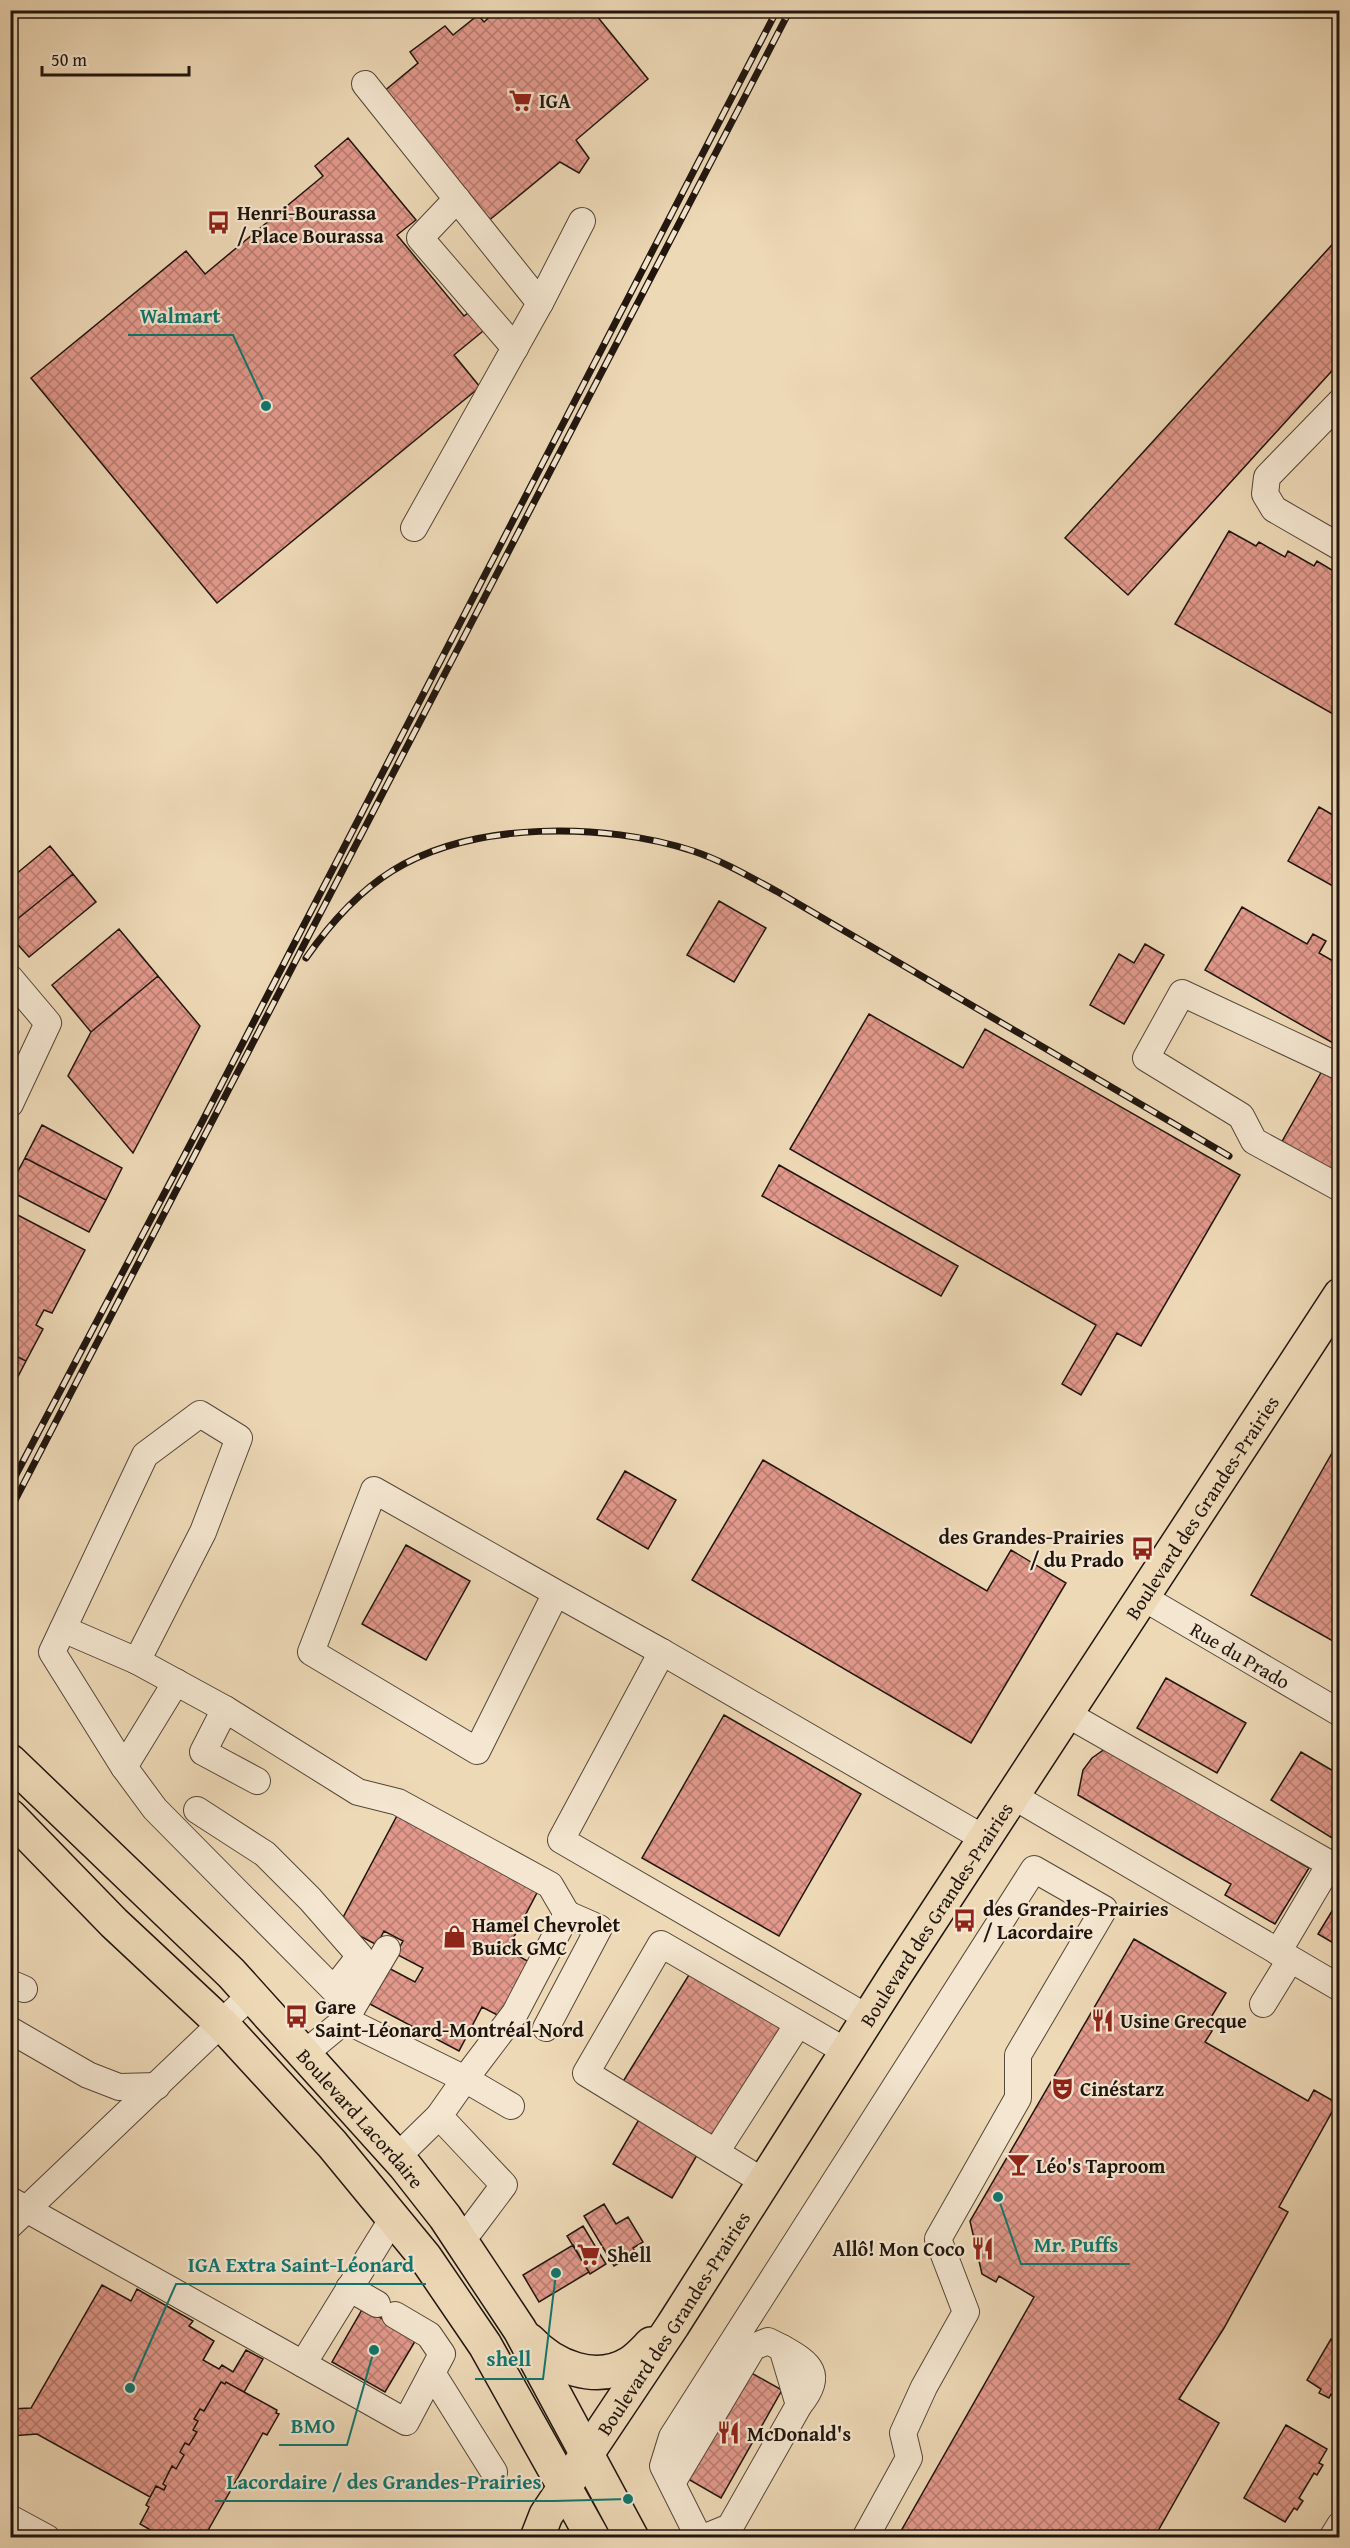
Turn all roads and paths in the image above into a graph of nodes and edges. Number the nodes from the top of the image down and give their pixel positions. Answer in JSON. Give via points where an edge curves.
{"nodes":[{"id":1,"x":364,"y":84,"type":"dead end"},
{"id":2,"x":457,"y":200,"type":"junction"},
{"id":3,"x":582,"y":221,"type":"dead end"},
{"id":4,"x":540,"y":303,"type":"junction"},
{"id":5,"x":515,"y":348,"type":"junction"},
{"id":6,"x":1340,"y":402,"type":"edge"},
{"id":7,"x":414,"y":528,"type":"dead end"},
{"id":8,"x":1340,"y":547,"type":"edge"},
{"id":9,"x":10,"y":978,"type":"edge"},
{"id":10,"x":1340,"y":1067,"type":"edge"},
{"id":11,"x":10,"y":1104,"type":"edge"},
{"id":12,"x":1340,"y":1188,"type":"edge"},
{"id":13,"x":1340,"y":1295,"type":"edge"},
{"id":14,"x":556,"y":1593,"type":"junction"},
{"id":15,"x":1144,"y":1598,"type":"junction"},
{"id":16,"x":63,"y":1629,"type":"junction"},
{"id":17,"x":662,"y":1652,"type":"junction"},
{"id":18,"x":137,"y":1661,"type":"junction"},
{"id":19,"x":176,"y":1682,"type":"junction"},
{"id":20,"x":225,"y":1708,"type":"junction"},
{"id":21,"x":1340,"y":1713,"type":"edge"},
{"id":22,"x":1067,"y":1714,"type":"junction"},
{"id":23,"x":10,"y":1761,"type":"edge"},
{"id":24,"x":124,"y":1767,"type":"junction"},
{"id":25,"x":257,"y":1781,"type":"dead end"},
{"id":26,"x":1013,"y":1796,"type":"junction"},
{"id":27,"x":197,"y":1810,"type":"dead end"},
{"id":28,"x":10,"y":1816,"type":"edge"},
{"id":29,"x":985,"y":1839,"type":"junction"},
{"id":30,"x":567,"y":1914,"type":"junction"},
{"id":31,"x":387,"y":1949,"type":"dead end"},
{"id":32,"x":1284,"y":1956,"type":"junction"},
{"id":33,"x":1340,"y":1988,"type":"edge"},
{"id":34,"x":334,"y":1989,"type":"junction"},
{"id":35,"x":252,"y":1994,"type":"junction"},
{"id":36,"x":1263,"y":2004,"type":"dead end"},
{"id":37,"x":349,"y":2014,"type":"junction"},
{"id":38,"x":868,"y":2018,"type":"junction"},
{"id":39,"x":222,"y":2024,"type":"junction"},
{"id":40,"x":798,"y":2024,"type":"junction"},
{"id":41,"x":546,"y":2028,"type":"dead end"},
{"id":42,"x":10,"y":2030,"type":"edge"},
{"id":43,"x":847,"y":2052,"type":"junction"},
{"id":44,"x":304,"y":2054,"type":"junction"},
{"id":45,"x":465,"y":2079,"type":"junction"},
{"id":46,"x":157,"y":2086,"type":"junction"},
{"id":47,"x":511,"y":2106,"type":"dead end"},
{"id":48,"x":439,"y":2116,"type":"junction"},
{"id":49,"x":716,"y":2152,"type":"junction"},
{"id":50,"x":397,"y":2157,"type":"junction"},
{"id":51,"x":764,"y":2182,"type":"junction"},
{"id":52,"x":16,"y":2211,"type":"edge"},
{"id":53,"x":393,"y":2218,"type":"junction"},
{"id":54,"x":459,"y":2238,"type":"junction"},
{"id":55,"x":349,"y":2288,"type":"junction"},
{"id":56,"x":673,"y":2325,"type":"junction"},
{"id":57,"x":520,"y":2330,"type":"junction"},
{"id":58,"x":303,"y":2364,"type":"junction"},
{"id":59,"x":432,"y":2373,"type":"junction"},
{"id":60,"x":587,"y":2452,"type":"junction"},
{"id":61,"x":494,"y":2472,"type":"dead end"},
{"id":62,"x":672,"y":2483,"type":"junction"},
{"id":63,"x":565,"y":2487,"type":"junction"},
{"id":64,"x":10,"y":2518,"type":"edge"},
{"id":65,"x":1340,"y":2525,"type":"edge"},
{"id":66,"x":46,"y":2538,"type":"edge"},
{"id":67,"x":537,"y":2538,"type":"edge"},
{"id":68,"x":593,"y":2538,"type":"edge"},
{"id":69,"x":632,"y":2538,"type":"edge"},
{"id":70,"x":701,"y":2538,"type":"edge"},
{"id":71,"x":865,"y":2538,"type":"edge"},
{"id":72,"x":1332,"y":2538,"type":"edge"}],
"edges":[{"from":1,"to":2,"type":"street"},
{"from":2,"to":4,"type":"street"},
{"from":2,"to":5,"type":"street","via":[[420,238]]},
{"from":3,"to":4,"type":"street"},
{"from":4,"to":5,"type":"street"},
{"from":5,"to":7,"type":"street"},
{"from":6,"to":8,"type":"street","via":[[1267,477],[1265,494],[1274,509]]},
{"from":9,"to":11,"type":"street","via":[[48,1023]]},
{"from":10,"to":12,"type":"street","via":[[1182,993],[1146,1058],[1241,1116],[1254,1141]]},
{"from":13,"to":15,"type":"main road","name":"Boulevard des Grandes-Prairies"},
{"from":14,"to":14,"type":"street","via":[[477,1751],[311,1652],[374,1490]]},
{"from":14,"to":17,"type":"street"},
{"from":15,"to":21,"type":"street","name":"Rue du Prado"},
{"from":15,"to":22,"type":"main road","name":"Boulevard des Grandes-Prairies"},
{"from":16,"to":18,"type":"street"},
{"from":16,"to":18,"type":"street","via":[[145,1455],[200,1414],[238,1438],[203,1532]]},
{"from":16,"to":24,"type":"street","via":[[52,1652]]},
{"from":17,"to":29,"type":"street"},
{"from":17,"to":38,"type":"street","via":[[561,1840]]},
{"from":18,"to":19,"type":"street"},
{"from":19,"to":20,"type":"street"},
{"from":19,"to":24,"type":"street"},
{"from":20,"to":25,"type":"street","via":[[203,1752]]},
{"from":20,"to":30,"type":"street","via":[[358,1792],[398,1802],[549,1885]]},
{"from":22,"to":26,"type":"main road","name":"Boulevard des Grandes-Prairies"},
{"from":22,"to":32,"type":"street","via":[[1330,1864]]},
{"from":23,"to":35,"type":"main road","name":"Boulevard Lacordaire"},
{"from":24,"to":34,"type":"street","via":[[155,1809]]},
{"from":26,"to":29,"type":"main road","name":"Boulevard des Grandes-Prairies"},
{"from":26,"to":32,"type":"street"},
{"from":27,"to":34,"type":"street","via":[[265,1854],[360,1956]]},
{"from":28,"to":39,"type":"main road","name":"Boulevard Lacordaire","via":[[114,1923]]},
{"from":29,"to":38,"type":"main road","name":"Boulevard des Grandes-Prairies"},
{"from":30,"to":41,"type":"street","via":[[599,1928]]},
{"from":30,"to":45,"type":"street","via":[[515,2013]]},
{"from":31,"to":37,"type":"street"},
{"from":32,"to":33,"type":"street"},
{"from":32,"to":36,"type":"street"},
{"from":34,"to":37,"type":"street"},
{"from":35,"to":39,"type":"street"},
{"from":35,"to":44,"type":"main road","name":"Boulevard Lacordaire"},
{"from":37,"to":44,"type":"street"},
{"from":37,"to":45,"type":"street"},
{"from":38,"to":43,"type":"main road","name":"Boulevard des Grandes-Prairies"},
{"from":39,"to":46,"type":"street"},
{"from":39,"to":53,"type":"main road","name":"Boulevard Lacordaire","via":[[332,2144]]},
{"from":40,"to":43,"type":"street"},
{"from":40,"to":49,"type":"street"},
{"from":40,"to":49,"type":"street","via":[[661,1944],[586,2073]]},
{"from":42,"to":46,"type":"street","via":[[88,2075],[118,2087]]},
{"from":43,"to":51,"type":"main road","name":"Boulevard des Grandes-Prairies"},
{"from":44,"to":50,"type":"main road","name":"Boulevard Lacordaire"},
{"from":45,"to":47,"type":"street"},
{"from":45,"to":48,"type":"street"},
{"from":46,"to":52,"type":"street"},
{"from":48,"to":50,"type":"street"},
{"from":48,"to":54,"type":"street","via":[[504,2185],[471,2229]]},
{"from":49,"to":51,"type":"street"},
{"from":50,"to":54,"type":"main road","name":"Boulevard Lacordaire"},
{"from":51,"to":56,"type":"main road","name":"Boulevard des Grandes-Prairies"},
{"from":52,"to":58,"type":"street"},
{"from":53,"to":55,"type":"street"},
{"from":53,"to":63,"type":"main road","name":"Boulevard Lacordaire","via":[[425,2257],[485,2345]]},
{"from":54,"to":57,"type":"main road","name":"Boulevard Lacordaire"},
{"from":55,"to":58,"type":"street"},
{"from":55,"to":59,"type":"street","via":[[429,2335],[442,2354]]},
{"from":56,"to":57,"type":"main road","via":[[631,2362],[598,2372],[555,2362]]},
{"from":56,"to":60,"type":"main road","name":"Boulevard des Grandes-Prairies"},
{"from":57,"to":60,"type":"main road","name":"Boulevard Lacordaire"},
{"from":58,"to":59,"type":"street","via":[[406,2422]]},
{"from":59,"to":61,"type":"street"},
{"from":60,"to":63,"type":"main road","name":"Boulevard des Grandes-Prairies"},
{"from":60,"to":69,"type":"main road","name":"Boulevard Lacordaire"},
{"from":62,"to":70,"type":"street"},
{"from":62,"to":70,"type":"street","via":[[753,2347],[768,2341],[782,2348],[799,2405],[730,2527]]},
{"from":62,"to":71,"type":"street","via":[[663,2466],[672,2437],[1034,1869],[1104,1909],[1018,2055],[1018,2098],[938,2239],[966,2312],[903,2433],[909,2458]]},
{"from":63,"to":67,"type":"main road","name":"Boulevard des Grandes-Prairies","via":[[546,2515]]},
{"from":63,"to":68,"type":"main road","name":"Boulevard Lacordaire"},
{"from":64,"to":66,"type":"street"},
{"from":65,"to":72,"type":"street"}]}
